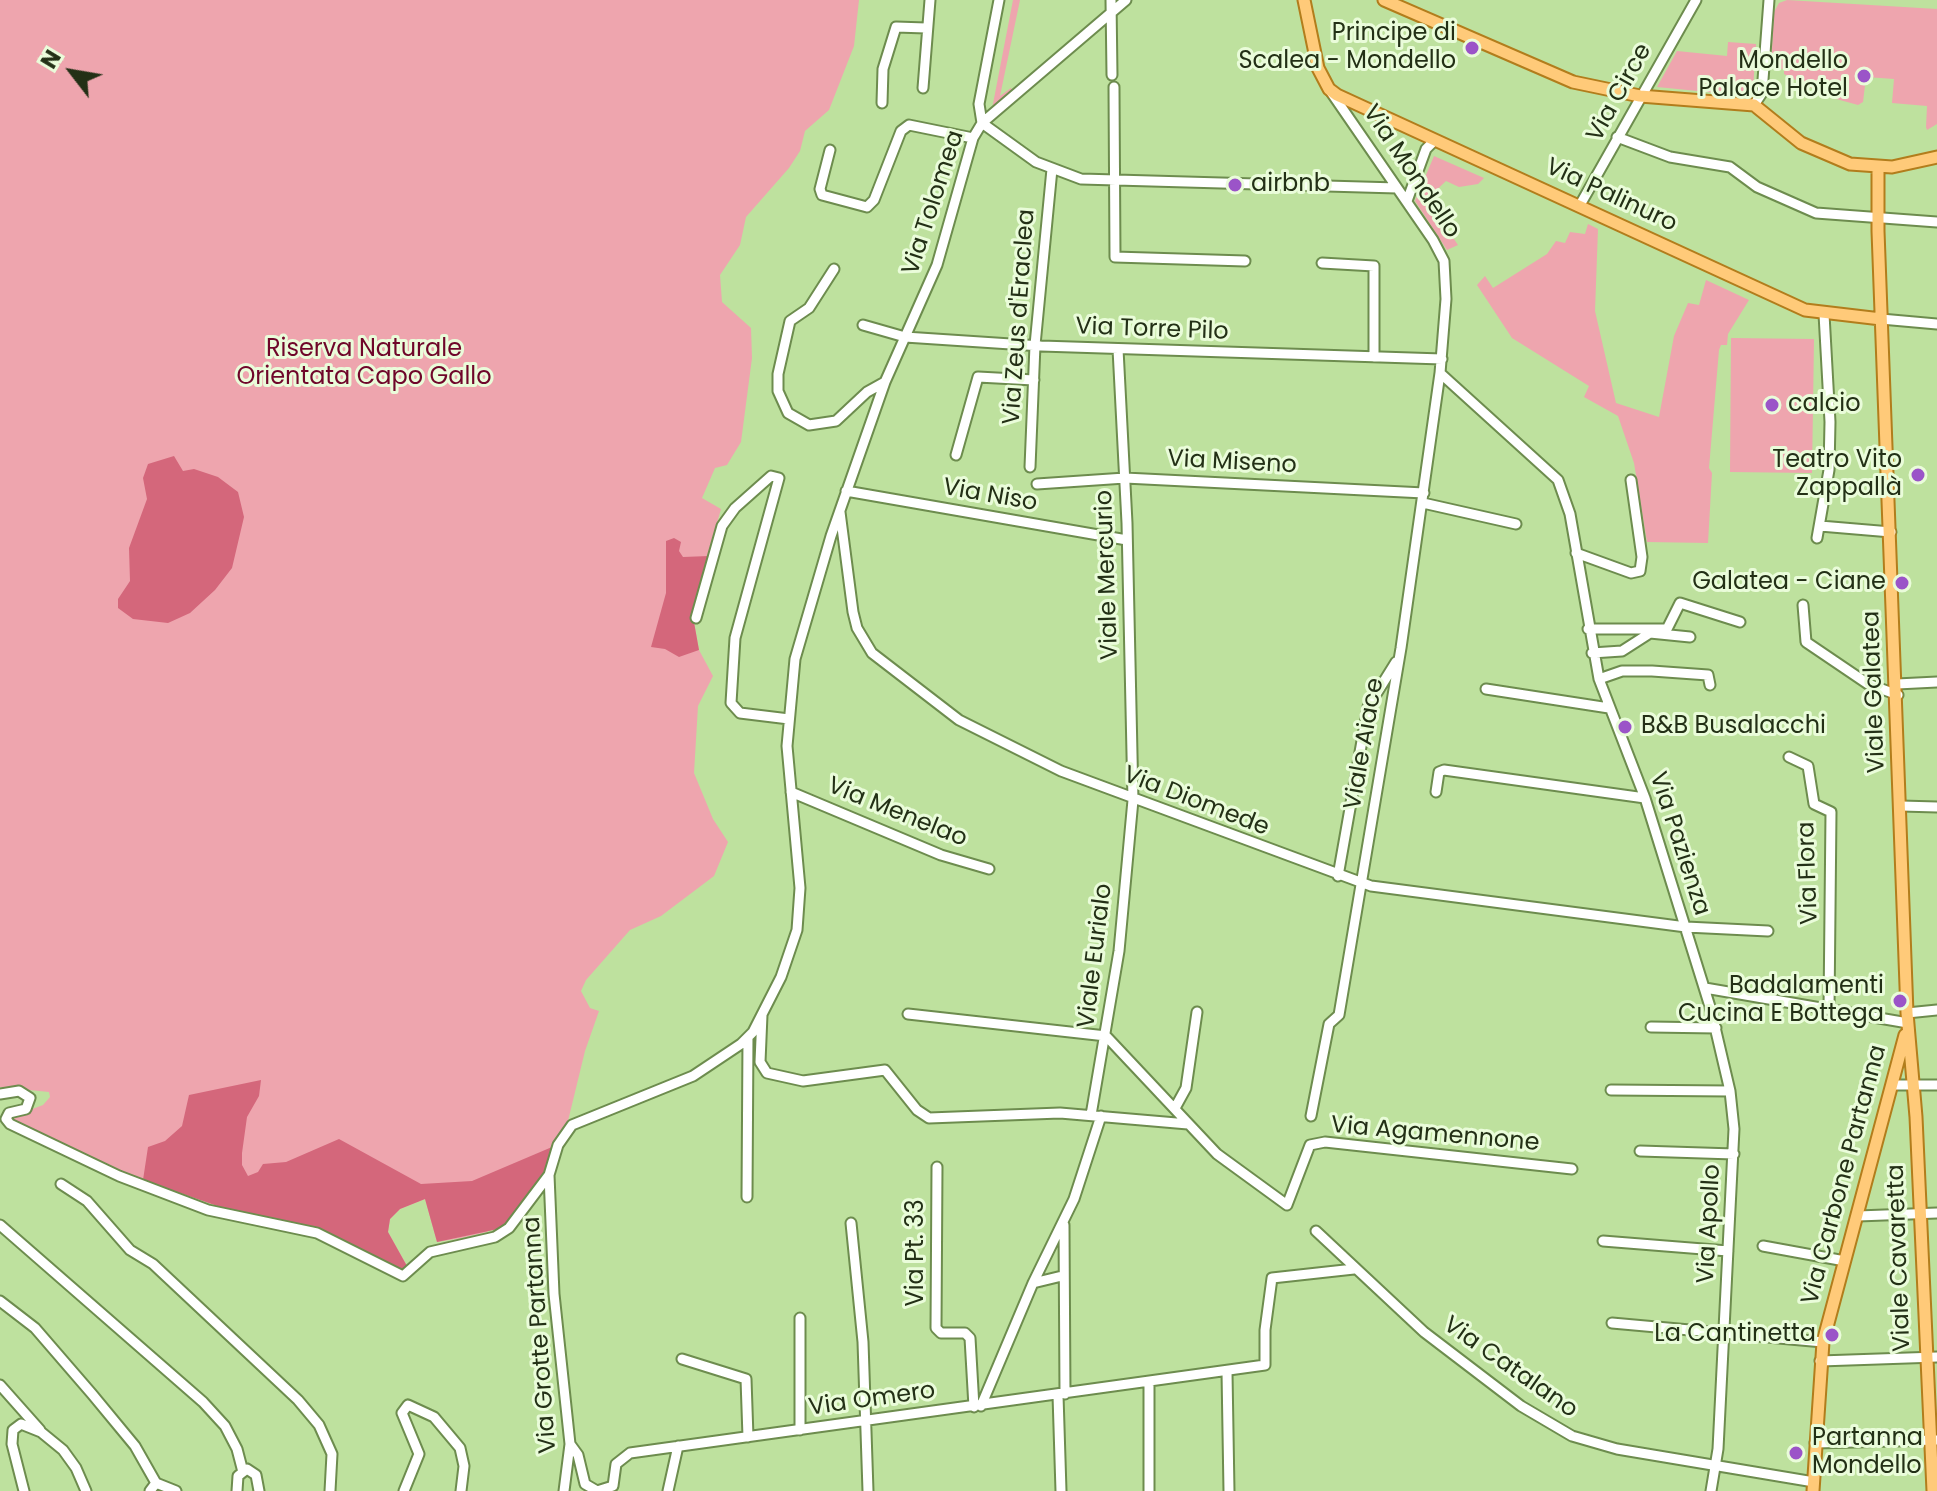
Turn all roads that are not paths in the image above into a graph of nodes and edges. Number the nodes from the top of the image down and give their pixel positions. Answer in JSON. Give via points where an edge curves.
{"nodes":[{"id":1,"x":930,"y":0,"type":"edge"},
{"id":2,"x":999,"y":0,"type":"edge"},
{"id":3,"x":1111,"y":0,"type":"edge"},
{"id":4,"x":1126,"y":0,"type":"edge"},
{"id":5,"x":1304,"y":0,"type":"edge"},
{"id":6,"x":1384,"y":0,"type":"edge"},
{"id":7,"x":1696,"y":0,"type":"edge"},
{"id":8,"x":1769,"y":0,"type":"edge"},
{"id":9,"x":1110,"y":15,"type":"junction"},
{"id":10,"x":926,"y":28,"type":"junction"},
{"id":11,"x":1112,"y":75,"type":"dead end"},
{"id":12,"x":1114,"y":87,"type":"dead end"},
{"id":13,"x":923,"y":88,"type":"dead end"},
{"id":14,"x":1329,"y":89,"type":"junction"},
{"id":15,"x":1640,"y":96,"type":"junction"},
{"id":16,"x":882,"y":103,"type":"dead end"},
{"id":17,"x":1754,"y":105,"type":"junction"},
{"id":18,"x":982,"y":123,"type":"junction"},
{"id":19,"x":1617,"y":137,"type":"junction"},
{"id":20,"x":973,"y":138,"type":"junction"},
{"id":21,"x":1434,"y":141,"type":"junction"},
{"id":22,"x":830,"y":150,"type":"dead end"},
{"id":23,"x":1937,"y":157,"type":"edge"},
{"id":24,"x":1878,"y":167,"type":"junction"},
{"id":25,"x":1052,"y":169,"type":"junction"},
{"id":26,"x":1117,"y":183,"type":"junction"},
{"id":27,"x":1397,"y":188,"type":"junction"},
{"id":28,"x":1407,"y":201,"type":"junction"},
{"id":29,"x":1580,"y":205,"type":"junction"},
{"id":30,"x":1877,"y":218,"type":"junction"},
{"id":31,"x":1937,"y":222,"type":"edge"},
{"id":32,"x":1245,"y":261,"type":"dead end"},
{"id":33,"x":1322,"y":263,"type":"dead end"},
{"id":34,"x":834,"y":269,"type":"dead end"},
{"id":35,"x":1824,"y":314,"type":"junction"},
{"id":36,"x":1881,"y":319,"type":"junction"},
{"id":37,"x":1937,"y":324,"type":"edge"},
{"id":38,"x":863,"y":325,"type":"dead end"},
{"id":39,"x":905,"y":337,"type":"junction"},
{"id":40,"x":1035,"y":345,"type":"junction"},
{"id":41,"x":1118,"y":349,"type":"junction"},
{"id":42,"x":1374,"y":357,"type":"junction"},
{"id":43,"x":1442,"y":359,"type":"junction"},
{"id":44,"x":1440,"y":373,"type":"junction"},
{"id":45,"x":1034,"y":380,"type":"junction"},
{"id":46,"x":885,"y":382,"type":"junction"},
{"id":47,"x":956,"y":455,"type":"dead end"},
{"id":48,"x":1030,"y":467,"type":"dead end"},
{"id":49,"x":1125,"y":478,"type":"junction"},
{"id":50,"x":1631,"y":480,"type":"dead end"},
{"id":51,"x":1037,"y":484,"type":"dead end"},
{"id":52,"x":846,"y":491,"type":"junction"},
{"id":53,"x":1423,"y":498,"type":"junction"},
{"id":54,"x":840,"y":509,"type":"junction"},
{"id":55,"x":1516,"y":524,"type":"dead end"},
{"id":56,"x":1820,"y":526,"type":"junction"},
{"id":57,"x":1891,"y":532,"type":"junction"},
{"id":58,"x":1817,"y":538,"type":"dead end"},
{"id":59,"x":1127,"y":540,"type":"junction"},
{"id":60,"x":1576,"y":553,"type":"junction"},
{"id":61,"x":1803,"y":605,"type":"dead end"},
{"id":62,"x":696,"y":618,"type":"dead end"},
{"id":63,"x":1740,"y":622,"type":"dead end"},
{"id":64,"x":1588,"y":629,"type":"junction"},
{"id":65,"x":1690,"y":637,"type":"dead end"},
{"id":66,"x":1401,"y":648,"type":"junction"},
{"id":67,"x":1592,"y":653,"type":"junction"},
{"id":68,"x":1599,"y":679,"type":"junction"},
{"id":69,"x":1937,"y":682,"type":"edge"},
{"id":70,"x":1710,"y":685,"type":"dead end"},
{"id":71,"x":1486,"y":689,"type":"dead end"},
{"id":72,"x":1898,"y":690,"type":"junction"},
{"id":73,"x":1609,"y":708,"type":"junction"},
{"id":74,"x":789,"y":719,"type":"junction"},
{"id":75,"x":1789,"y":757,"type":"dead end"},
{"id":76,"x":791,"y":792,"type":"junction"},
{"id":77,"x":1436,"y":792,"type":"dead end"},
{"id":78,"x":1645,"y":798,"type":"junction"},
{"id":79,"x":1133,"y":800,"type":"junction"},
{"id":80,"x":1901,"y":806,"type":"junction"},
{"id":81,"x":1937,"y":807,"type":"edge"},
{"id":82,"x":989,"y":869,"type":"dead end"},
{"id":83,"x":1338,"y":876,"type":"junction"},
{"id":84,"x":1362,"y":884,"type":"junction"},
{"id":85,"x":1686,"y":927,"type":"junction"},
{"id":86,"x":1768,"y":931,"type":"dead end"},
{"id":87,"x":1705,"y":988,"type":"junction"},
{"id":88,"x":1829,"y":1009,"type":"junction"},
{"id":89,"x":1937,"y":1010,"type":"edge"},
{"id":90,"x":1197,"y":1012,"type":"dead end"},
{"id":91,"x":908,"y":1014,"type":"dead end"},
{"id":92,"x":762,"y":1015,"type":"junction"},
{"id":93,"x":1907,"y":1018,"type":"junction"},
{"id":94,"x":1651,"y":1027,"type":"dead end"},
{"id":95,"x":1716,"y":1028,"type":"junction"},
{"id":96,"x":1106,"y":1036,"type":"junction"},
{"id":97,"x":748,"y":1037,"type":"junction"},
{"id":98,"x":1893,"y":1085,"type":"junction"},
{"id":99,"x":1937,"y":1085,"type":"edge"},
{"id":100,"x":1914,"y":1086,"type":"junction"},
{"id":101,"x":1611,"y":1090,"type":"dead end"},
{"id":102,"x":1730,"y":1091,"type":"junction"},
{"id":103,"x":0,"y":1094,"type":"edge"},
{"id":104,"x":1175,"y":1108,"type":"junction"},
{"id":105,"x":1096,"y":1115,"type":"junction"},
{"id":106,"x":1311,"y":1116,"type":"dead end"},
{"id":107,"x":1188,"y":1124,"type":"junction"},
{"id":108,"x":1640,"y":1151,"type":"dead end"},
{"id":109,"x":1734,"y":1154,"type":"junction"},
{"id":110,"x":937,"y":1167,"type":"dead end"},
{"id":111,"x":1572,"y":1169,"type":"dead end"},
{"id":112,"x":549,"y":1175,"type":"junction"},
{"id":113,"x":61,"y":1184,"type":"dead end"},
{"id":114,"x":747,"y":1197,"type":"dead end"},
{"id":115,"x":1074,"y":1199,"type":"junction"},
{"id":116,"x":1937,"y":1213,"type":"edge"},
{"id":117,"x":1920,"y":1214,"type":"junction"},
{"id":118,"x":1858,"y":1216,"type":"junction"},
{"id":119,"x":851,"y":1223,"type":"dead end"},
{"id":120,"x":0,"y":1225,"type":"edge"},
{"id":121,"x":1316,"y":1231,"type":"dead end"},
{"id":122,"x":1603,"y":1241,"type":"dead end"},
{"id":123,"x":1763,"y":1246,"type":"dead end"},
{"id":124,"x":1728,"y":1251,"type":"junction"},
{"id":125,"x":1845,"y":1261,"type":"junction"},
{"id":126,"x":1354,"y":1269,"type":"junction"},
{"id":127,"x":1062,"y":1276,"type":"junction"},
{"id":128,"x":1033,"y":1283,"type":"junction"},
{"id":129,"x":0,"y":1301,"type":"edge"},
{"id":130,"x":800,"y":1318,"type":"dead end"},
{"id":131,"x":1612,"y":1323,"type":"dead end"},
{"id":132,"x":1724,"y":1333,"type":"junction"},
{"id":133,"x":1823,"y":1342,"type":"junction"},
{"id":134,"x":1931,"y":1357,"type":"edge"},
{"id":135,"x":682,"y":1359,"type":"dead end"},
{"id":136,"x":1820,"y":1361,"type":"junction"},
{"id":137,"x":1229,"y":1371,"type":"junction"},
{"id":138,"x":1149,"y":1383,"type":"junction"},
{"id":139,"x":0,"y":1385,"type":"edge"},
{"id":140,"x":1062,"y":1394,"type":"junction"},
{"id":141,"x":978,"y":1406,"type":"junction"},
{"id":142,"x":865,"y":1421,"type":"junction"},
{"id":143,"x":800,"y":1430,"type":"junction"},
{"id":144,"x":41,"y":1432,"type":"junction"},
{"id":145,"x":748,"y":1437,"type":"junction"},
{"id":146,"x":1934,"y":1440,"type":"edge"},
{"id":147,"x":1815,"y":1443,"type":"junction"},
{"id":148,"x":570,"y":1444,"type":"junction"},
{"id":149,"x":678,"y":1446,"type":"junction"},
{"id":150,"x":1716,"y":1465,"type":"junction"},
{"id":151,"x":243,"y":1472,"type":"junction"},
{"id":152,"x":1813,"y":1486,"type":"edge"},
{"id":153,"x":153,"y":1487,"type":"edge"},
{"id":154,"x":24,"y":1491,"type":"edge"},
{"id":155,"x":86,"y":1491,"type":"edge"},
{"id":156,"x":176,"y":1491,"type":"edge"},
{"id":157,"x":237,"y":1491,"type":"edge"},
{"id":158,"x":259,"y":1491,"type":"edge"},
{"id":159,"x":330,"y":1491,"type":"edge"},
{"id":160,"x":404,"y":1491,"type":"edge"},
{"id":161,"x":461,"y":1491,"type":"edge"},
{"id":162,"x":564,"y":1491,"type":"edge"},
{"id":163,"x":668,"y":1491,"type":"edge"},
{"id":164,"x":868,"y":1491,"type":"edge"},
{"id":165,"x":1061,"y":1491,"type":"edge"},
{"id":166,"x":1149,"y":1491,"type":"edge"},
{"id":167,"x":1229,"y":1491,"type":"edge"},
{"id":168,"x":1711,"y":1491,"type":"edge"},
{"id":169,"x":1933,"y":1491,"type":"edge"}],
"edges":[{"from":1,"to":10,"type":"street"},
{"from":2,"to":18,"type":"street","via":[[979,104]]},
{"from":3,"to":9,"type":"street"},
{"from":4,"to":9,"type":"street","name":"Via Tolomea"},
{"from":5,"to":14,"type":"main road","name":"Via Mondello","via":[[1313,53]]},
{"from":6,"to":15,"type":"main road","via":[[1555,76]]},
{"from":7,"to":15,"type":"street","name":"Via Circe"},
{"from":8,"to":17,"type":"street","via":[[1762,93]]},
{"from":9,"to":11,"type":"street"},
{"from":9,"to":18,"type":"street","name":"Via Tolomea"},
{"from":10,"to":13,"type":"street"},
{"from":10,"to":16,"type":"street","via":[[896,27],[883,69]]},
{"from":12,"to":26,"type":"street"},
{"from":14,"to":21,"type":"main road","name":"Via Palinuro"},
{"from":14,"to":27,"type":"street","name":"Via Mondello"},
{"from":15,"to":17,"type":"main road"},
{"from":15,"to":19,"type":"street","name":"Via Circe"},
{"from":17,"to":24,"type":"main road","via":[[1820,154]]},
{"from":18,"to":20,"type":"street","name":"Via Tolomea"},
{"from":18,"to":25,"type":"street"},
{"from":19,"to":29,"type":"street","name":"Via Circe"},
{"from":19,"to":30,"type":"street","via":[[1670,157],[1730,167],[1757,187],[1816,213]]},
{"from":20,"to":22,"type":"street","via":[[909,125],[901,131],[867,207],[822,195]]},
{"from":20,"to":39,"type":"street","name":"Via Tolomea","via":[[937,265]]},
{"from":21,"to":28,"type":"street","via":[[1426,149]]},
{"from":21,"to":29,"type":"main road","name":"Via Palinuro"},
{"from":23,"to":24,"type":"main road"},
{"from":24,"to":30,"type":"main road","name":"Viale Galatea"},
{"from":25,"to":26,"type":"street"},
{"from":25,"to":40,"type":"street","name":"Via Zeus d'Eraclea"},
{"from":26,"to":27,"type":"street"},
{"from":26,"to":32,"type":"street","via":[[1115,257]]},
{"from":27,"to":28,"type":"street","name":"Via Mondello"},
{"from":28,"to":43,"type":"street","name":"Via Mondello","via":[[1444,261]]},
{"from":29,"to":35,"type":"main road","name":"Via Palinuro","via":[[1805,310]]},
{"from":30,"to":31,"type":"street"},
{"from":30,"to":36,"type":"main road","name":"Viale Galatea"},
{"from":33,"to":42,"type":"street","via":[[1374,266]]},
{"from":34,"to":46,"type":"street","via":[[822,293],[790,321],[778,391],[788,413],[809,425],[836,421]]},
{"from":35,"to":36,"type":"main road","name":"Via Palinuro"},
{"from":35,"to":56,"type":"street","via":[[1830,422]]},
{"from":36,"to":37,"type":"street"},
{"from":36,"to":57,"type":"main road","name":"Viale Galatea"},
{"from":38,"to":39,"type":"street","name":"Via Torre Pilo"},
{"from":39,"to":40,"type":"street","name":"Via Torre Pilo"},
{"from":39,"to":46,"type":"street","name":"Via Tolomea"},
{"from":40,"to":41,"type":"street","name":"Via Torre Pilo"},
{"from":40,"to":45,"type":"street","name":"Via Zeus d'Eraclea"},
{"from":41,"to":42,"type":"street","name":"Via Torre Pilo"},
{"from":41,"to":49,"type":"street","name":"Viale Mercurio"},
{"from":42,"to":43,"type":"street","name":"Via Torre Pilo"},
{"from":43,"to":44,"type":"street","name":"Via Mondello"},
{"from":44,"to":53,"type":"street","name":"Viale Aiace"},
{"from":44,"to":60,"type":"street","name":"Via Pazienza","via":[[1558,480]]},
{"from":45,"to":47,"type":"street","via":[[978,377]]},
{"from":45,"to":48,"type":"street","name":"Via Zeus d'Eraclea"},
{"from":46,"to":52,"type":"street","name":"Via Tolomea"},
{"from":49,"to":51,"type":"street","name":"Via Miseno"},
{"from":49,"to":53,"type":"street","name":"Via Miseno"},
{"from":49,"to":59,"type":"street","name":"Viale Mercurio"},
{"from":50,"to":60,"type":"street","via":[[1640,571],[1631,573]]},
{"from":52,"to":54,"type":"street","name":"Via Tolomea"},
{"from":52,"to":59,"type":"street","name":"Via Niso"},
{"from":53,"to":55,"type":"street","name":"Via Miseno"},
{"from":53,"to":66,"type":"street","name":"Viale Aiace"},
{"from":54,"to":74,"type":"street","name":"Via Tolomea","via":[[795,659]]},
{"from":54,"to":79,"type":"street","name":"Via Diomede","via":[[857,628],[881,662],[959,720]]},
{"from":56,"to":57,"type":"street"},
{"from":56,"to":58,"type":"street"},
{"from":57,"to":72,"type":"main road","name":"Viale Galatea"},
{"from":59,"to":79,"type":"street","name":"Viale Mercurio"},
{"from":60,"to":64,"type":"street","name":"Via Pazienza"},
{"from":61,"to":72,"type":"street","via":[[1806,642],[1868,684]]},
{"from":62,"to":74,"type":"street","via":[[722,526],[771,476],[779,478],[735,638],[731,703],[740,713]]},
{"from":63,"to":64,"type":"street","via":[[1680,603],[1667,629]]},
{"from":64,"to":67,"type":"street","name":"Via Pazienza"},
{"from":65,"to":67,"type":"street","via":[[1650,633],[1622,651]]},
{"from":66,"to":83,"type":"street","via":[[1368,707]]},
{"from":66,"to":84,"type":"street","name":"Viale Aiace"},
{"from":67,"to":68,"type":"street","name":"Via Pazienza"},
{"from":68,"to":70,"type":"street","via":[[1622,671],[1652,671],[1708,675]]},
{"from":68,"to":73,"type":"street","name":"Via Pazienza"},
{"from":69,"to":72,"type":"street"},
{"from":71,"to":73,"type":"street"},
{"from":72,"to":80,"type":"main road","name":"Viale Galatea"},
{"from":73,"to":78,"type":"street","name":"Via Pazienza"},
{"from":74,"to":76,"type":"street","name":"Via Tolomea"},
{"from":75,"to":88,"type":"street","name":"Via Flora","via":[[1808,766],[1814,804],[1831,812]]},
{"from":76,"to":82,"type":"street","name":"Via Menelao","via":[[941,855]]},
{"from":76,"to":92,"type":"street","name":"Via Tolomea","via":[[800,888],[797,930]]},
{"from":77,"to":78,"type":"street","via":[[1439,772],[1444,770]]},
{"from":78,"to":85,"type":"street","name":"Via Pazienza"},
{"from":79,"to":83,"type":"street","name":"Via Diomede"},
{"from":79,"to":96,"type":"street","name":"Viale Eurialo"},
{"from":80,"to":81,"type":"street"},
{"from":80,"to":93,"type":"main road","name":"Viale Galatea"},
{"from":83,"to":84,"type":"street","name":"Via Diomede"},
{"from":84,"to":85,"type":"street","name":"Via Diomede"},
{"from":84,"to":106,"type":"street","name":"Viale Aiace","via":[[1339,1015],[1329,1024]]},
{"from":85,"to":86,"type":"street","name":"Via Diomede"},
{"from":85,"to":87,"type":"street","name":"Via Pazienza"},
{"from":87,"to":88,"type":"street"},
{"from":87,"to":95,"type":"street","name":"Via Apollo"},
{"from":88,"to":93,"type":"street"},
{"from":89,"to":93,"type":"street"},
{"from":90,"to":104,"type":"street","via":[[1186,1088]]},
{"from":91,"to":96,"type":"street"},
{"from":92,"to":97,"type":"street","name":"Via Tolomea"},
{"from":92,"to":105,"type":"street","via":[[760,1062],[767,1073],[777,1076],[803,1081],[885,1070],[929,1118]]},
{"from":93,"to":98,"type":"main road","name":"Via Carbone Partanna"},
{"from":93,"to":100,"type":"main road","name":"Viale Cavaretta"},
{"from":94,"to":95,"type":"street"},
{"from":95,"to":102,"type":"street","name":"Via Apollo"},
{"from":96,"to":104,"type":"street"},
{"from":96,"to":105,"type":"street","name":"Viale Eurialo"},
{"from":97,"to":112,"type":"street","via":[[693,1076],[572,1125],[558,1145]]},
{"from":97,"to":114,"type":"street"},
{"from":98,"to":100,"type":"street"},
{"from":98,"to":118,"type":"main road","name":"Via Carbone Partanna"},
{"from":99,"to":100,"type":"street"},
{"from":100,"to":117,"type":"main road","name":"Viale Cavaretta"},
{"from":101,"to":102,"type":"street"},
{"from":102,"to":109,"type":"street","name":"Via Apollo"},
{"from":103,"to":112,"type":"street","via":[[19,1091],[30,1098],[26,1109],[9,1113],[10,1124],[119,1176],[246,1221],[317,1233],[400,1276],[430,1252],[502,1233]]},
{"from":104,"to":107,"type":"street"},
{"from":105,"to":107,"type":"street"},
{"from":105,"to":115,"type":"street","name":"Viale Eurialo"},
{"from":107,"to":111,"type":"street","name":"Via Agamennone","via":[[1217,1154],[1287,1205],[1310,1145],[1325,1142]]},
{"from":108,"to":109,"type":"street"},
{"from":109,"to":124,"type":"street","name":"Via Apollo"},
{"from":110,"to":141,"type":"street","name":"Via Pt. 33","via":[[936,1328],[970,1338]]},
{"from":112,"to":148,"type":"street","name":"Via Grotte Partanna","via":[[554,1294]]},
{"from":113,"to":159,"type":"street","via":[[87,1201],[130,1250],[153,1264],[298,1400],[319,1425],[332,1454]]},
{"from":115,"to":127,"type":"street","via":[[1064,1227]]},
{"from":115,"to":128,"type":"street"},
{"from":116,"to":117,"type":"street"},
{"from":117,"to":118,"type":"street"},
{"from":117,"to":134,"type":"main road","name":"Viale Cavaretta"},
{"from":118,"to":125,"type":"main road","name":"Via Carbone Partanna"},
{"from":119,"to":142,"type":"street"},
{"from":120,"to":151,"type":"street","via":[[203,1402],[225,1426]]},
{"from":121,"to":126,"type":"street","name":"Via Catalano"},
{"from":122,"to":124,"type":"street"},
{"from":123,"to":125,"type":"street"},
{"from":124,"to":132,"type":"street","name":"Via Apollo"},
{"from":125,"to":133,"type":"main road","name":"Via Carbone Partanna"},
{"from":126,"to":137,"type":"street","name":"Via Omero","via":[[1272,1278],[1265,1365]]},
{"from":126,"to":150,"type":"street","name":"Via Catalano","via":[[1456,1357],[1572,1436]]},
{"from":127,"to":128,"type":"street"},
{"from":127,"to":140,"type":"street"},
{"from":128,"to":141,"type":"street"},
{"from":129,"to":153,"type":"street","via":[[35,1328],[135,1446]]},
{"from":130,"to":143,"type":"street"},
{"from":131,"to":132,"type":"street"},
{"from":132,"to":133,"type":"street"},
{"from":132,"to":150,"type":"street","name":"Via Apollo"},
{"from":133,"to":136,"type":"main road","name":"Via Carbone Partanna"},
{"from":134,"to":136,"type":"street"},
{"from":134,"to":146,"type":"main road","name":"Viale Cavaretta"},
{"from":135,"to":145,"type":"street","via":[[746,1379]]},
{"from":136,"to":147,"type":"main road","name":"Via Carbone Partanna"},
{"from":137,"to":138,"type":"street","name":"Via Omero"},
{"from":137,"to":167,"type":"street"},
{"from":138,"to":140,"type":"street","name":"Via Omero"},
{"from":138,"to":166,"type":"street"},
{"from":139,"to":144,"type":"street"},
{"from":140,"to":141,"type":"street","name":"Via Omero"},
{"from":140,"to":165,"type":"street"},
{"from":141,"to":142,"type":"street","name":"Via Omero"},
{"from":142,"to":143,"type":"street","name":"Via Omero"},
{"from":142,"to":164,"type":"street"},
{"from":143,"to":145,"type":"street","name":"Via Omero"},
{"from":144,"to":154,"type":"street","via":[[21,1424],[13,1430]]},
{"from":144,"to":155,"type":"street","via":[[63,1450]]},
{"from":145,"to":149,"type":"street","name":"Via Omero"},
{"from":146,"to":147,"type":"street"},
{"from":146,"to":169,"type":"main road","name":"Viale Cavaretta"},
{"from":147,"to":152,"type":"main road","name":"Via Carbone Partanna"},
{"from":148,"to":149,"type":"street","name":"Via Omero","via":[[585,1484],[597,1491],[613,1486],[616,1464],[630,1453]]},
{"from":148,"to":162,"type":"street","name":"Via Grotte Partanna"},
{"from":149,"to":163,"type":"street"},
{"from":150,"to":152,"type":"street","name":"Via Catalano"},
{"from":150,"to":168,"type":"street","name":"Via Apollo"},
{"from":151,"to":157,"type":"street"},
{"from":151,"to":158,"type":"street","via":[[256,1475]]},
{"from":153,"to":156,"type":"street","via":[[167,1484]]},
{"from":160,"to":161,"type":"street","via":[[419,1454],[402,1413],[408,1405],[434,1417],[460,1448]]}]}
